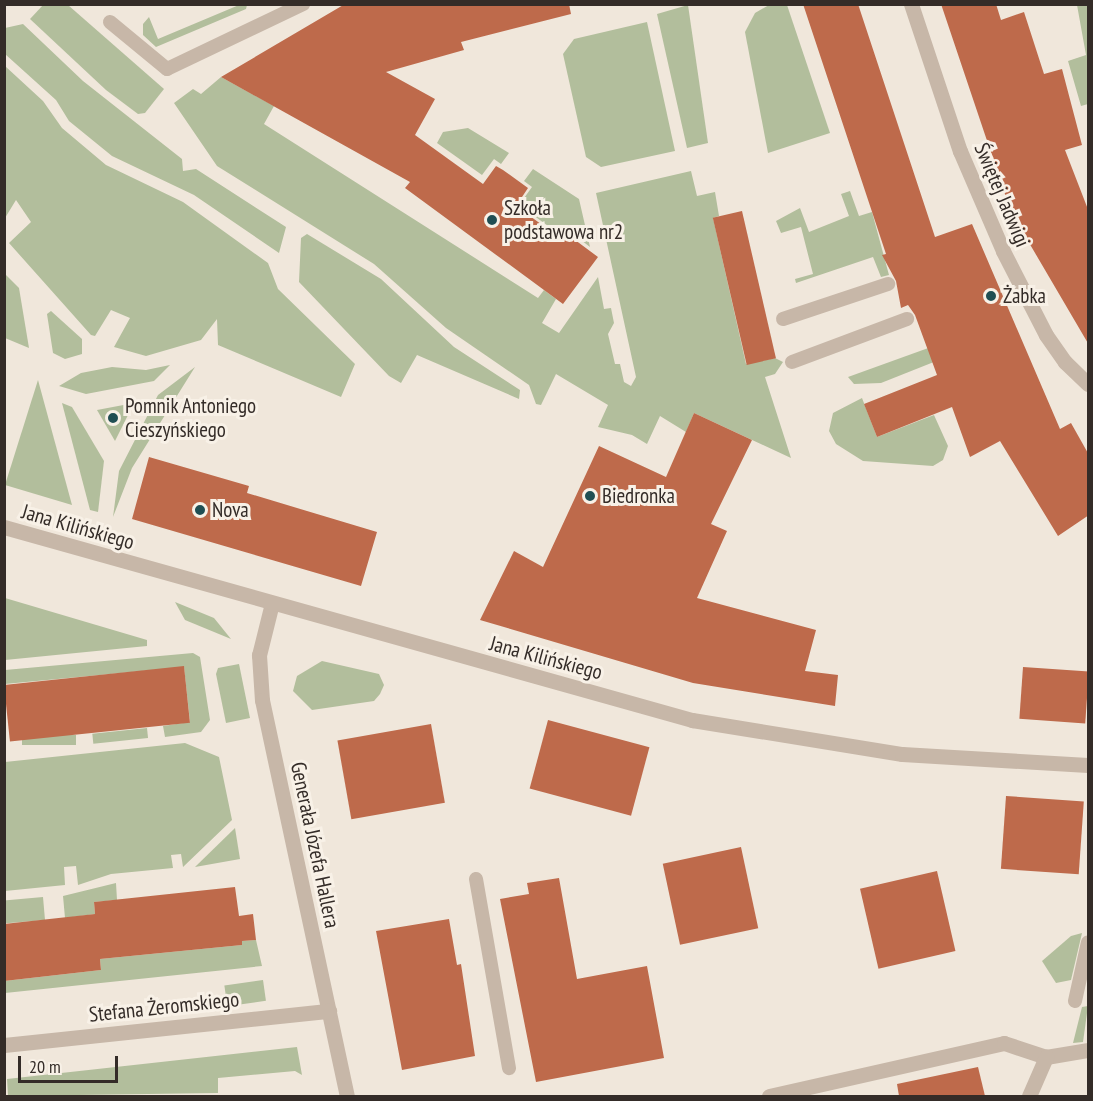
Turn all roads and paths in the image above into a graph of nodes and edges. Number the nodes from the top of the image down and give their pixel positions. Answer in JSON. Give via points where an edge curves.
{"nodes":[{"id":1,"x":303,"y":4,"type":"edge"},
{"id":2,"x":911,"y":4,"type":"edge"},
{"id":3,"x":110,"y":22,"type":"dead end"},
{"id":4,"x":888,"y":284,"type":"dead end"},
{"id":5,"x":783,"y":319,"type":"dead end"},
{"id":6,"x":907,"y":319,"type":"dead end"},
{"id":7,"x":792,"y":362,"type":"dead end"},
{"id":8,"x":1089,"y":384,"type":"edge"},
{"id":9,"x":4,"y":527,"type":"edge"},
{"id":10,"x":272,"y":603,"type":"junction"},
{"id":11,"x":1089,"y":765,"type":"edge"},
{"id":12,"x":476,"y":879,"type":"dead end"},
{"id":13,"x":1089,"y":942,"type":"edge"},
{"id":14,"x":1075,"y":1001,"type":"dead end"},
{"id":15,"x":329,"y":1011,"type":"junction"},
{"id":16,"x":4,"y":1045,"type":"edge"},
{"id":17,"x":1089,"y":1050,"type":"edge"},
{"id":18,"x":1046,"y":1057,"type":"junction"},
{"id":19,"x":509,"y":1068,"type":"dead end"},
{"id":20,"x":347,"y":1096,"type":"edge"},
{"id":21,"x":769,"y":1096,"type":"edge"},
{"id":22,"x":1029,"y":1096,"type":"edge"}],
"edges":[{"from":1,"to":3,"type":"lane","via":[[167,69]]},
{"from":2,"to":8,"type":"street","name":"Świętej Jadwigi","via":[[960,151],[1003,251],[1046,335],[1065,362]]},
{"from":4,"to":5,"type":"lane"},
{"from":6,"to":7,"type":"lane"},
{"from":9,"to":10,"type":"street","name":"Jana Kilińskiego"},
{"from":10,"to":11,"type":"street","name":"Jana Kilińskiego","via":[[692,720],[902,754]]},
{"from":10,"to":15,"type":"street","name":"Generała Józefa Hallera","via":[[259,655],[262,700]]},
{"from":12,"to":19,"type":"lane"},
{"from":13,"to":14,"type":"lane"},
{"from":15,"to":16,"type":"street","name":"Stefana Żeromskiego"},
{"from":15,"to":20,"type":"street","name":"Generała Józefa Hallera"},
{"from":17,"to":18,"type":"street"},
{"from":18,"to":21,"type":"street","via":[[1004,1043]]},
{"from":18,"to":22,"type":"street"}]}
